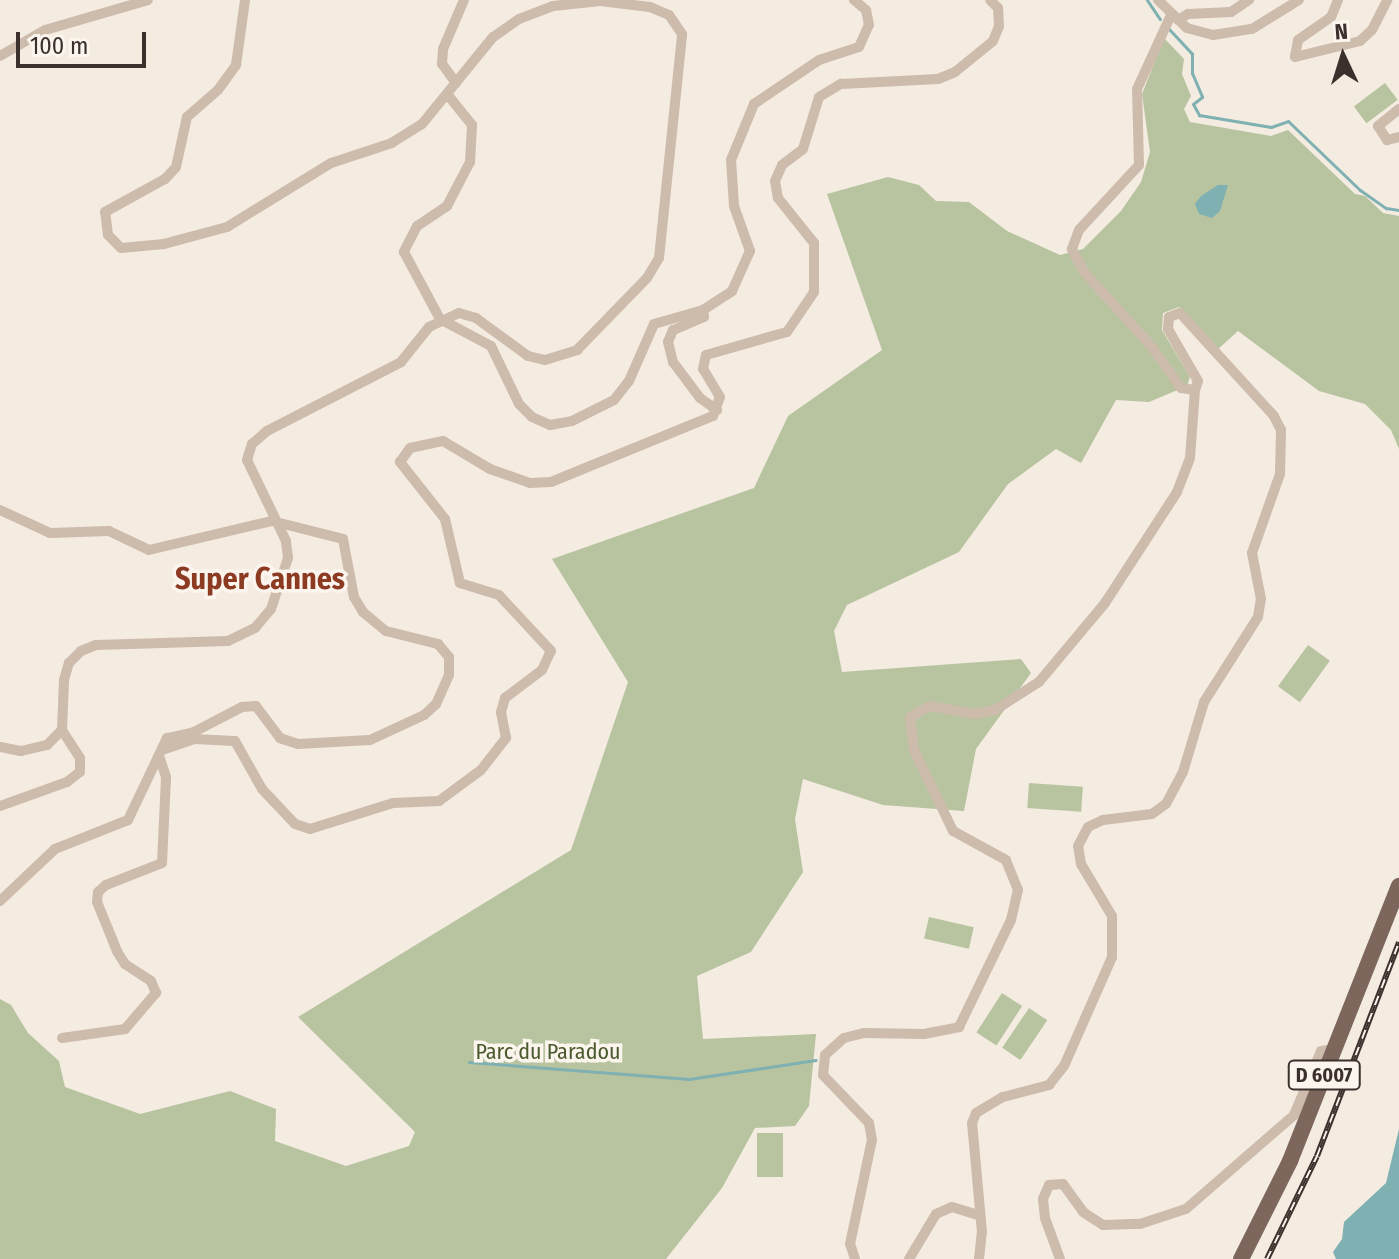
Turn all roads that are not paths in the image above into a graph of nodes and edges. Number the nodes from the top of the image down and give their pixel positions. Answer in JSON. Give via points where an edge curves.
{"nodes":[{"id":1,"x":148,"y":0,"type":"edge"},
{"id":2,"x":245,"y":0,"type":"edge"},
{"id":3,"x":464,"y":0,"type":"edge"},
{"id":4,"x":854,"y":0,"type":"edge"},
{"id":5,"x":990,"y":0,"type":"edge"},
{"id":6,"x":1158,"y":0,"type":"edge"},
{"id":7,"x":1249,"y":0,"type":"edge"},
{"id":8,"x":1299,"y":0,"type":"edge"},
{"id":9,"x":1338,"y":0,"type":"edge"},
{"id":10,"x":1387,"y":0,"type":"edge"},
{"id":11,"x":1174,"y":17,"type":"junction"},
{"id":12,"x":0,"y":56,"type":"edge"},
{"id":13,"x":456,"y":83,"type":"junction"},
{"id":14,"x":447,"y":94,"type":"junction"},
{"id":15,"x":1399,"y":109,"type":"edge"},
{"id":16,"x":1399,"y":137,"type":"edge"},
{"id":17,"x":703,"y":310,"type":"junction"},
{"id":18,"x":440,"y":319,"type":"junction"},
{"id":19,"x":1195,"y":390,"type":"junction"},
{"id":20,"x":717,"y":410,"type":"junction"},
{"id":21,"x":0,"y":510,"type":"edge"},
{"id":22,"x":272,"y":521,"type":"junction"},
{"id":23,"x":62,"y":730,"type":"junction"},
{"id":24,"x":0,"y":747,"type":"edge"},
{"id":25,"x":162,"y":754,"type":"junction"},
{"id":26,"x":0,"y":806,"type":"edge"},
{"id":27,"x":1399,"y":886,"type":"edge"},
{"id":28,"x":1399,"y":898,"type":"edge"},
{"id":29,"x":0,"y":901,"type":"edge"},
{"id":30,"x":62,"y":1038,"type":"dead end"},
{"id":31,"x":1335,"y":1049,"type":"junction"},
{"id":32,"x":978,"y":1215,"type":"junction"},
{"id":33,"x":852,"y":1258,"type":"edge"},
{"id":34,"x":909,"y":1259,"type":"edge"},
{"id":35,"x":979,"y":1259,"type":"edge"},
{"id":36,"x":1060,"y":1259,"type":"edge"},
{"id":37,"x":1244,"y":1259,"type":"edge"}],
"edges":[{"from":1,"to":12,"type":"street","via":[[45,30]]},
{"from":2,"to":14,"type":"street","via":[[236,65],[218,90],[187,117],[176,167],[165,179],[105,212],[108,235],[121,248],[164,244],[227,227],[331,163],[392,143],[422,124]]},
{"from":3,"to":13,"type":"street","via":[[443,49],[442,64]]},
{"from":4,"to":17,"type":"street","via":[[866,10],[869,25],[859,47],[819,60],[754,104],[731,160],[729,184],[750,251],[732,291]]},
{"from":5,"to":20,"type":"street","via":[[998,8],[993,41],[955,72],[938,79],[841,84],[819,97],[803,149],[782,165],[775,181],[778,198],[814,243],[814,292],[787,332],[706,355],[703,369],[716,386]]},
{"from":6,"to":11,"type":"street"},
{"from":7,"to":11,"type":"street","via":[[1231,12]]},
{"from":8,"to":11,"type":"street","via":[[1234,34],[1213,35]]},
{"from":9,"to":10,"type":"street","via":[[1331,17],[1298,40],[1295,57],[1360,41]]},
{"from":11,"to":19,"type":"street","via":[[1137,89],[1139,165],[1072,242],[1084,272],[1152,347],[1181,388]]},
{"from":13,"to":14,"type":"street"},
{"from":13,"to":18,"type":"street","via":[[493,37],[553,6],[628,2],[669,15],[682,34],[661,245],[647,278],[592,337],[561,357],[528,356],[467,315]]},
{"from":14,"to":18,"type":"street","via":[[472,125],[470,162],[447,206],[417,226],[404,252]]},
{"from":15,"to":16,"type":"street","via":[[1378,126],[1387,140]]},
{"from":17,"to":18,"type":"street","via":[[654,324],[629,381],[614,400],[550,425],[519,404],[491,346]]},
{"from":17,"to":20,"type":"street","via":[[704,317],[673,330],[668,342],[673,362],[700,398]]},
{"from":18,"to":22,"type":"street","via":[[401,362],[267,431],[252,444],[247,460]]},
{"from":19,"to":32,"type":"street","via":[[1198,381],[1168,329],[1169,317],[1180,313],[1266,404],[1281,430],[1280,474],[1252,553],[1261,599],[1258,617],[1204,702],[1183,772],[1166,804],[1152,814],[1088,827],[1078,846],[1081,864],[1112,916],[1112,957],[1064,1066],[1049,1085],[1003,1097],[976,1113],[972,1123]]},
{"from":19,"to":33,"type":"street","via":[[1190,458],[1177,492],[1105,603],[1039,682],[995,710],[975,714],[930,706],[910,717],[914,750],[953,831],[1006,860],[1018,890],[1011,920],[959,1027],[924,1034],[864,1033],[844,1038],[825,1055],[823,1075],[869,1123],[872,1140],[850,1244]]},
{"from":20,"to":25,"type":"street","via":[[551,482],[530,483],[490,469],[443,441],[410,448],[400,462],[445,519],[460,583],[499,595],[551,651],[542,670],[505,698],[501,712],[506,738],[499,753],[439,801],[393,803],[310,829],[295,824],[262,789],[235,741],[194,739]]},
{"from":21,"to":22,"type":"street","via":[[50,533],[109,531],[149,550]]},
{"from":22,"to":23,"type":"street","via":[[286,541],[288,558],[271,609],[255,628],[228,641],[96,645],[81,651],[69,663],[64,680]]},
{"from":22,"to":25,"type":"street","via":[[343,539],[354,597],[363,612],[386,631],[438,644],[449,657],[449,675],[436,704],[395,731],[370,740],[298,744],[280,738],[256,706],[242,707],[194,732],[167,738]]},
{"from":23,"to":24,"type":"street","via":[[47,745],[21,751]]},
{"from":23,"to":26,"type":"street","via":[[80,758],[80,772],[67,782]]},
{"from":25,"to":29,"type":"street","via":[[128,820],[55,849]]},
{"from":25,"to":30,"type":"street","via":[[162,863],[106,885],[97,902],[125,964],[151,981],[156,993],[125,1029]]},
{"from":27,"to":31,"type":"main road","number":"D 6007"},
{"from":28,"to":37,"type":"main road","number":"D 6007","via":[[1294,1164]]},
{"from":31,"to":36,"type":"street","via":[[1321,1051],[1294,1115],[1186,1209],[1140,1224],[1103,1225],[1083,1212],[1063,1184],[1049,1185],[1043,1199],[1045,1218]]},
{"from":31,"to":37,"type":"main road","number":"D 6007"},
{"from":32,"to":34,"type":"street","via":[[952,1207],[936,1214]]},
{"from":32,"to":35,"type":"street"}]}
